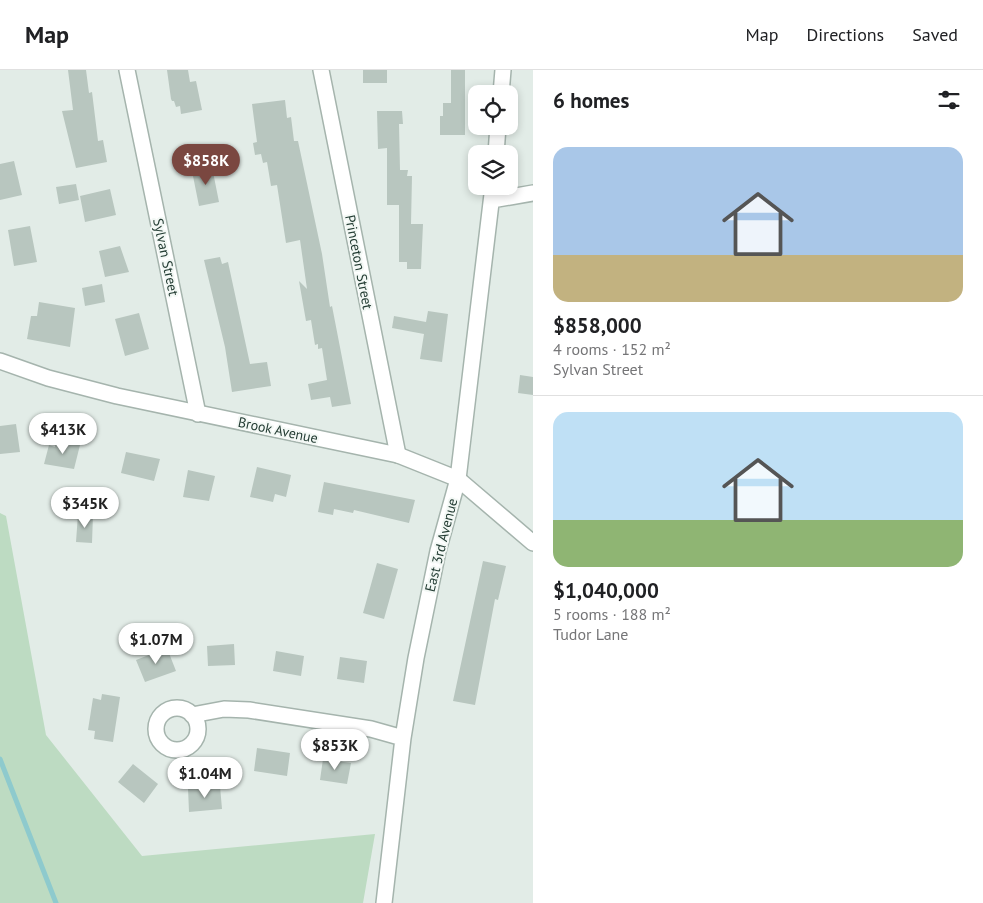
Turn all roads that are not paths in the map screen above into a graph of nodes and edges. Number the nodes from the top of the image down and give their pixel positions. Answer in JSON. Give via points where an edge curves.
{"nodes":[{"id":1,"x":127,"y":70,"type":"edge"},
{"id":2,"x":321,"y":70,"type":"edge"},
{"id":3,"x":503,"y":70,"type":"edge"},
{"id":4,"x":502,"y":85,"type":"edge"},
{"id":5,"x":518,"y":193,"type":"edge"},
{"id":6,"x":533,"y":193,"type":"edge"},
{"id":7,"x":492,"y":195,"type":"edge"},
{"id":8,"x":0,"y":361,"type":"edge"},
{"id":9,"x":198,"y":414,"type":"junction"},
{"id":10,"x":398,"y":455,"type":"junction"},
{"id":11,"x":458,"y":479,"type":"junction"},
{"id":12,"x":533,"y":543,"type":"edge"},
{"id":13,"x":192,"y":715,"type":"dead end"},
{"id":14,"x":403,"y":738,"type":"junction"},
{"id":15,"x":384,"y":903,"type":"edge"}],
"edges":[{"from":1,"to":9,"type":"street","name":"Sylvan Street"},
{"from":2,"to":10,"type":"street","name":"Princeton Street"},
{"from":3,"to":4,"type":"street"},
{"from":5,"to":6,"type":"street"},
{"from":7,"to":11,"type":"street","name":"East 3rd Avenue"},
{"from":8,"to":9,"type":"street","name":"Brook Avenue","via":[[48,378]]},
{"from":9,"to":10,"type":"street","name":"Brook Avenue"},
{"from":10,"to":11,"type":"street","name":"Brook Avenue"},
{"from":11,"to":12,"type":"street","name":"Brook Avenue"},
{"from":11,"to":14,"type":"street","name":"East 3rd Avenue","via":[[438,551]]},
{"from":13,"to":14,"type":"street","via":[[224,709],[249,710],[371,729]]},
{"from":14,"to":15,"type":"street","name":"East 3rd Avenue"}]}
